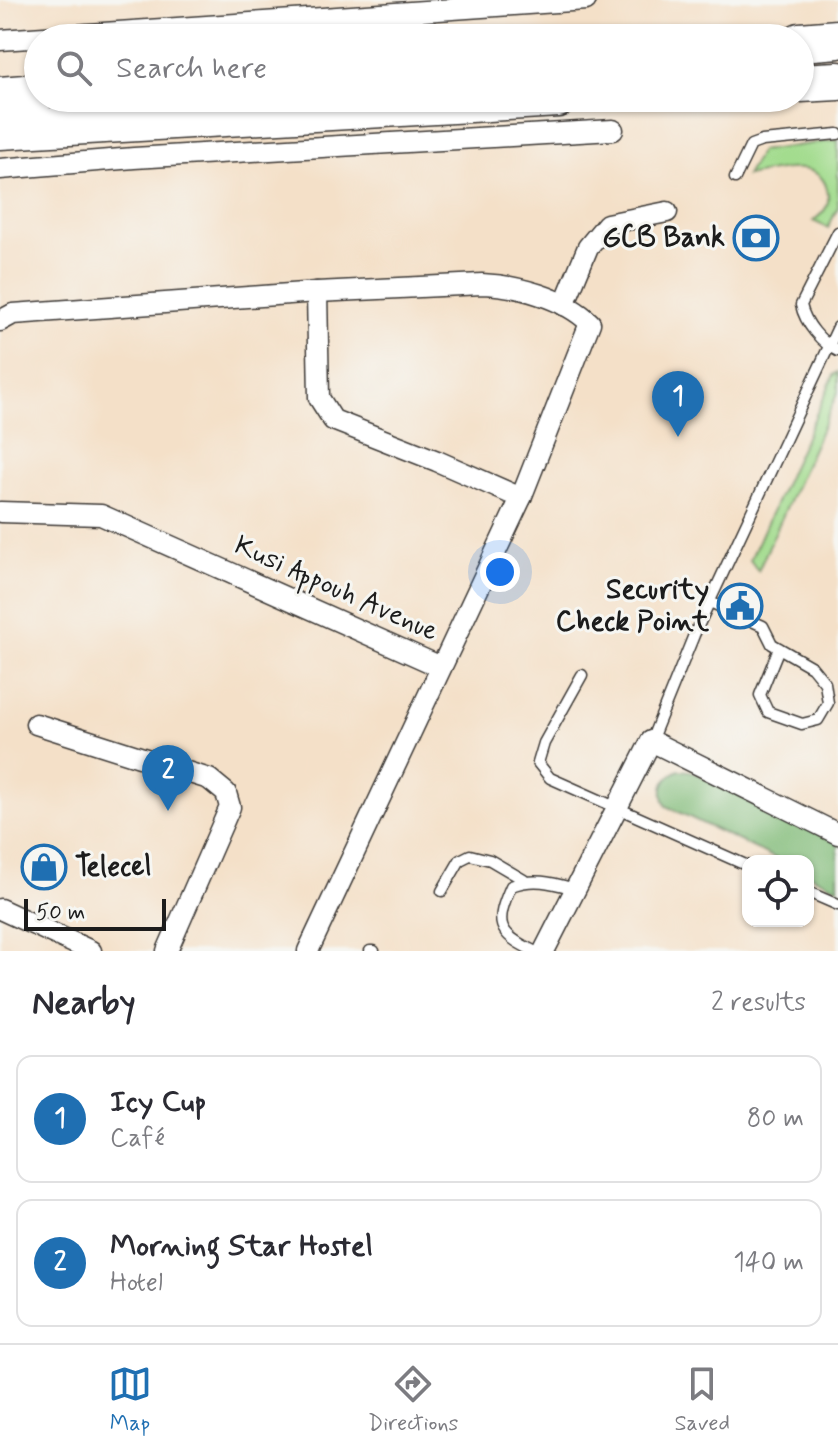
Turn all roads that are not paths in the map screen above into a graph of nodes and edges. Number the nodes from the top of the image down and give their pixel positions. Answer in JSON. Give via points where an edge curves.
{"nodes":[{"id":1,"x":586,"y":0,"type":"edge"},
{"id":2,"x":460,"y":4,"type":"edge"},
{"id":3,"x":204,"y":24,"type":"edge"},
{"id":4,"x":24,"y":38,"type":"edge"},
{"id":5,"x":838,"y":39,"type":"edge"},
{"id":6,"x":0,"y":40,"type":"edge"},
{"id":7,"x":814,"y":41,"type":"edge"},
{"id":8,"x":838,"y":81,"type":"edge"},
{"id":9,"x":814,"y":82,"type":"edge"},
{"id":10,"x":24,"y":94,"type":"edge"},
{"id":11,"x":0,"y":96,"type":"edge"},
{"id":12,"x":314,"y":112,"type":"edge"},
{"id":13,"x":0,"y":130,"type":"edge"},
{"id":14,"x":613,"y":130,"type":"dead end"},
{"id":15,"x":838,"y":134,"type":"edge"},
{"id":16,"x":0,"y":169,"type":"edge"},
{"id":17,"x":735,"y":178,"type":"dead end"},
{"id":18,"x":667,"y":212,"type":"dead end"},
{"id":19,"x":838,"y":232,"type":"edge"},
{"id":20,"x":317,"y":292,"type":"junction"},
{"id":21,"x":564,"y":305,"type":"junction"},
{"id":22,"x":0,"y":321,"type":"edge"},
{"id":23,"x":838,"y":328,"type":"edge"},
{"id":24,"x":833,"y":349,"type":"edge"},
{"id":25,"x":521,"y":498,"type":"junction"},
{"id":26,"x":0,"y":512,"type":"edge"},
{"id":27,"x":710,"y":602,"type":"junction"},
{"id":28,"x":779,"y":648,"type":"junction"},
{"id":29,"x":441,"y":667,"type":"junction"},
{"id":30,"x":582,"y":675,"type":"dead end"},
{"id":31,"x":36,"y":724,"type":"dead end"},
{"id":32,"x":651,"y":741,"type":"junction"},
{"id":33,"x":615,"y":809,"type":"junction"},
{"id":34,"x":838,"y":834,"type":"edge"},
{"id":35,"x":742,"y":863,"type":"edge"},
{"id":36,"x":524,"y":880,"type":"junction"},
{"id":37,"x":575,"y":889,"type":"junction"},
{"id":38,"x":442,"y":891,"type":"dead end"},
{"id":39,"x":814,"y":895,"type":"edge"},
{"id":40,"x":838,"y":905,"type":"edge"},
{"id":41,"x":0,"y":909,"type":"edge"},
{"id":42,"x":91,"y":951,"type":"edge"},
{"id":43,"x":167,"y":951,"type":"edge"},
{"id":44,"x":308,"y":951,"type":"edge"},
{"id":45,"x":534,"y":951,"type":"edge"},
{"id":46,"x":544,"y":951,"type":"edge"}],
"edges":[{"from":1,"to":2,"type":"street"},
{"from":2,"to":3,"type":"street"},
{"from":4,"to":6,"type":"street"},
{"from":5,"to":7,"type":"highway"},
{"from":8,"to":9,"type":"highway"},
{"from":10,"to":11,"type":"highway"},
{"from":12,"to":13,"type":"highway"},
{"from":14,"to":16,"type":"street"},
{"from":15,"to":17,"type":"lane","via":[[751,145]]},
{"from":18,"to":21,"type":"street","via":[[607,224],[588,247]]},
{"from":19,"to":24,"type":"lane","via":[[801,305],[804,318]]},
{"from":20,"to":21,"type":"street","via":[[503,285]]},
{"from":20,"to":22,"type":"street","via":[[13,314]]},
{"from":20,"to":25,"type":"street","via":[[319,398],[333,420]]},
{"from":21,"to":25,"type":"street","via":[[590,326]]},
{"from":23,"to":24,"type":"lane"},
{"from":24,"to":27,"type":"lane"},
{"from":25,"to":29,"type":"street"},
{"from":26,"to":29,"type":"street","name":"Kusi Appouh Avenue","via":[[101,515]]},
{"from":27,"to":28,"type":"lane","via":[[763,626]]},
{"from":27,"to":32,"type":"lane"},
{"from":28,"to":28,"type":"lane","via":[[812,667],[825,683],[828,703],[818,720],[802,724],[768,712],[760,695]]},
{"from":29,"to":44,"type":"street","name":"Kusi Appouh Avenue"},
{"from":30,"to":33,"type":"lane","via":[[538,763],[550,778]]},
{"from":31,"to":43,"type":"street","via":[[209,779],[226,793],[230,807],[222,831]]},
{"from":32,"to":33,"type":"street"},
{"from":32,"to":34,"type":"street"},
{"from":33,"to":35,"type":"lane"},
{"from":33,"to":37,"type":"street"},
{"from":36,"to":37,"type":"lane"},
{"from":36,"to":38,"type":"lane","via":[[470,855],[460,860]]},
{"from":36,"to":45,"type":"lane","via":[[511,886],[499,919],[507,936]]},
{"from":37,"to":46,"type":"street"},
{"from":39,"to":40,"type":"lane"},
{"from":41,"to":42,"type":"street"}]}
